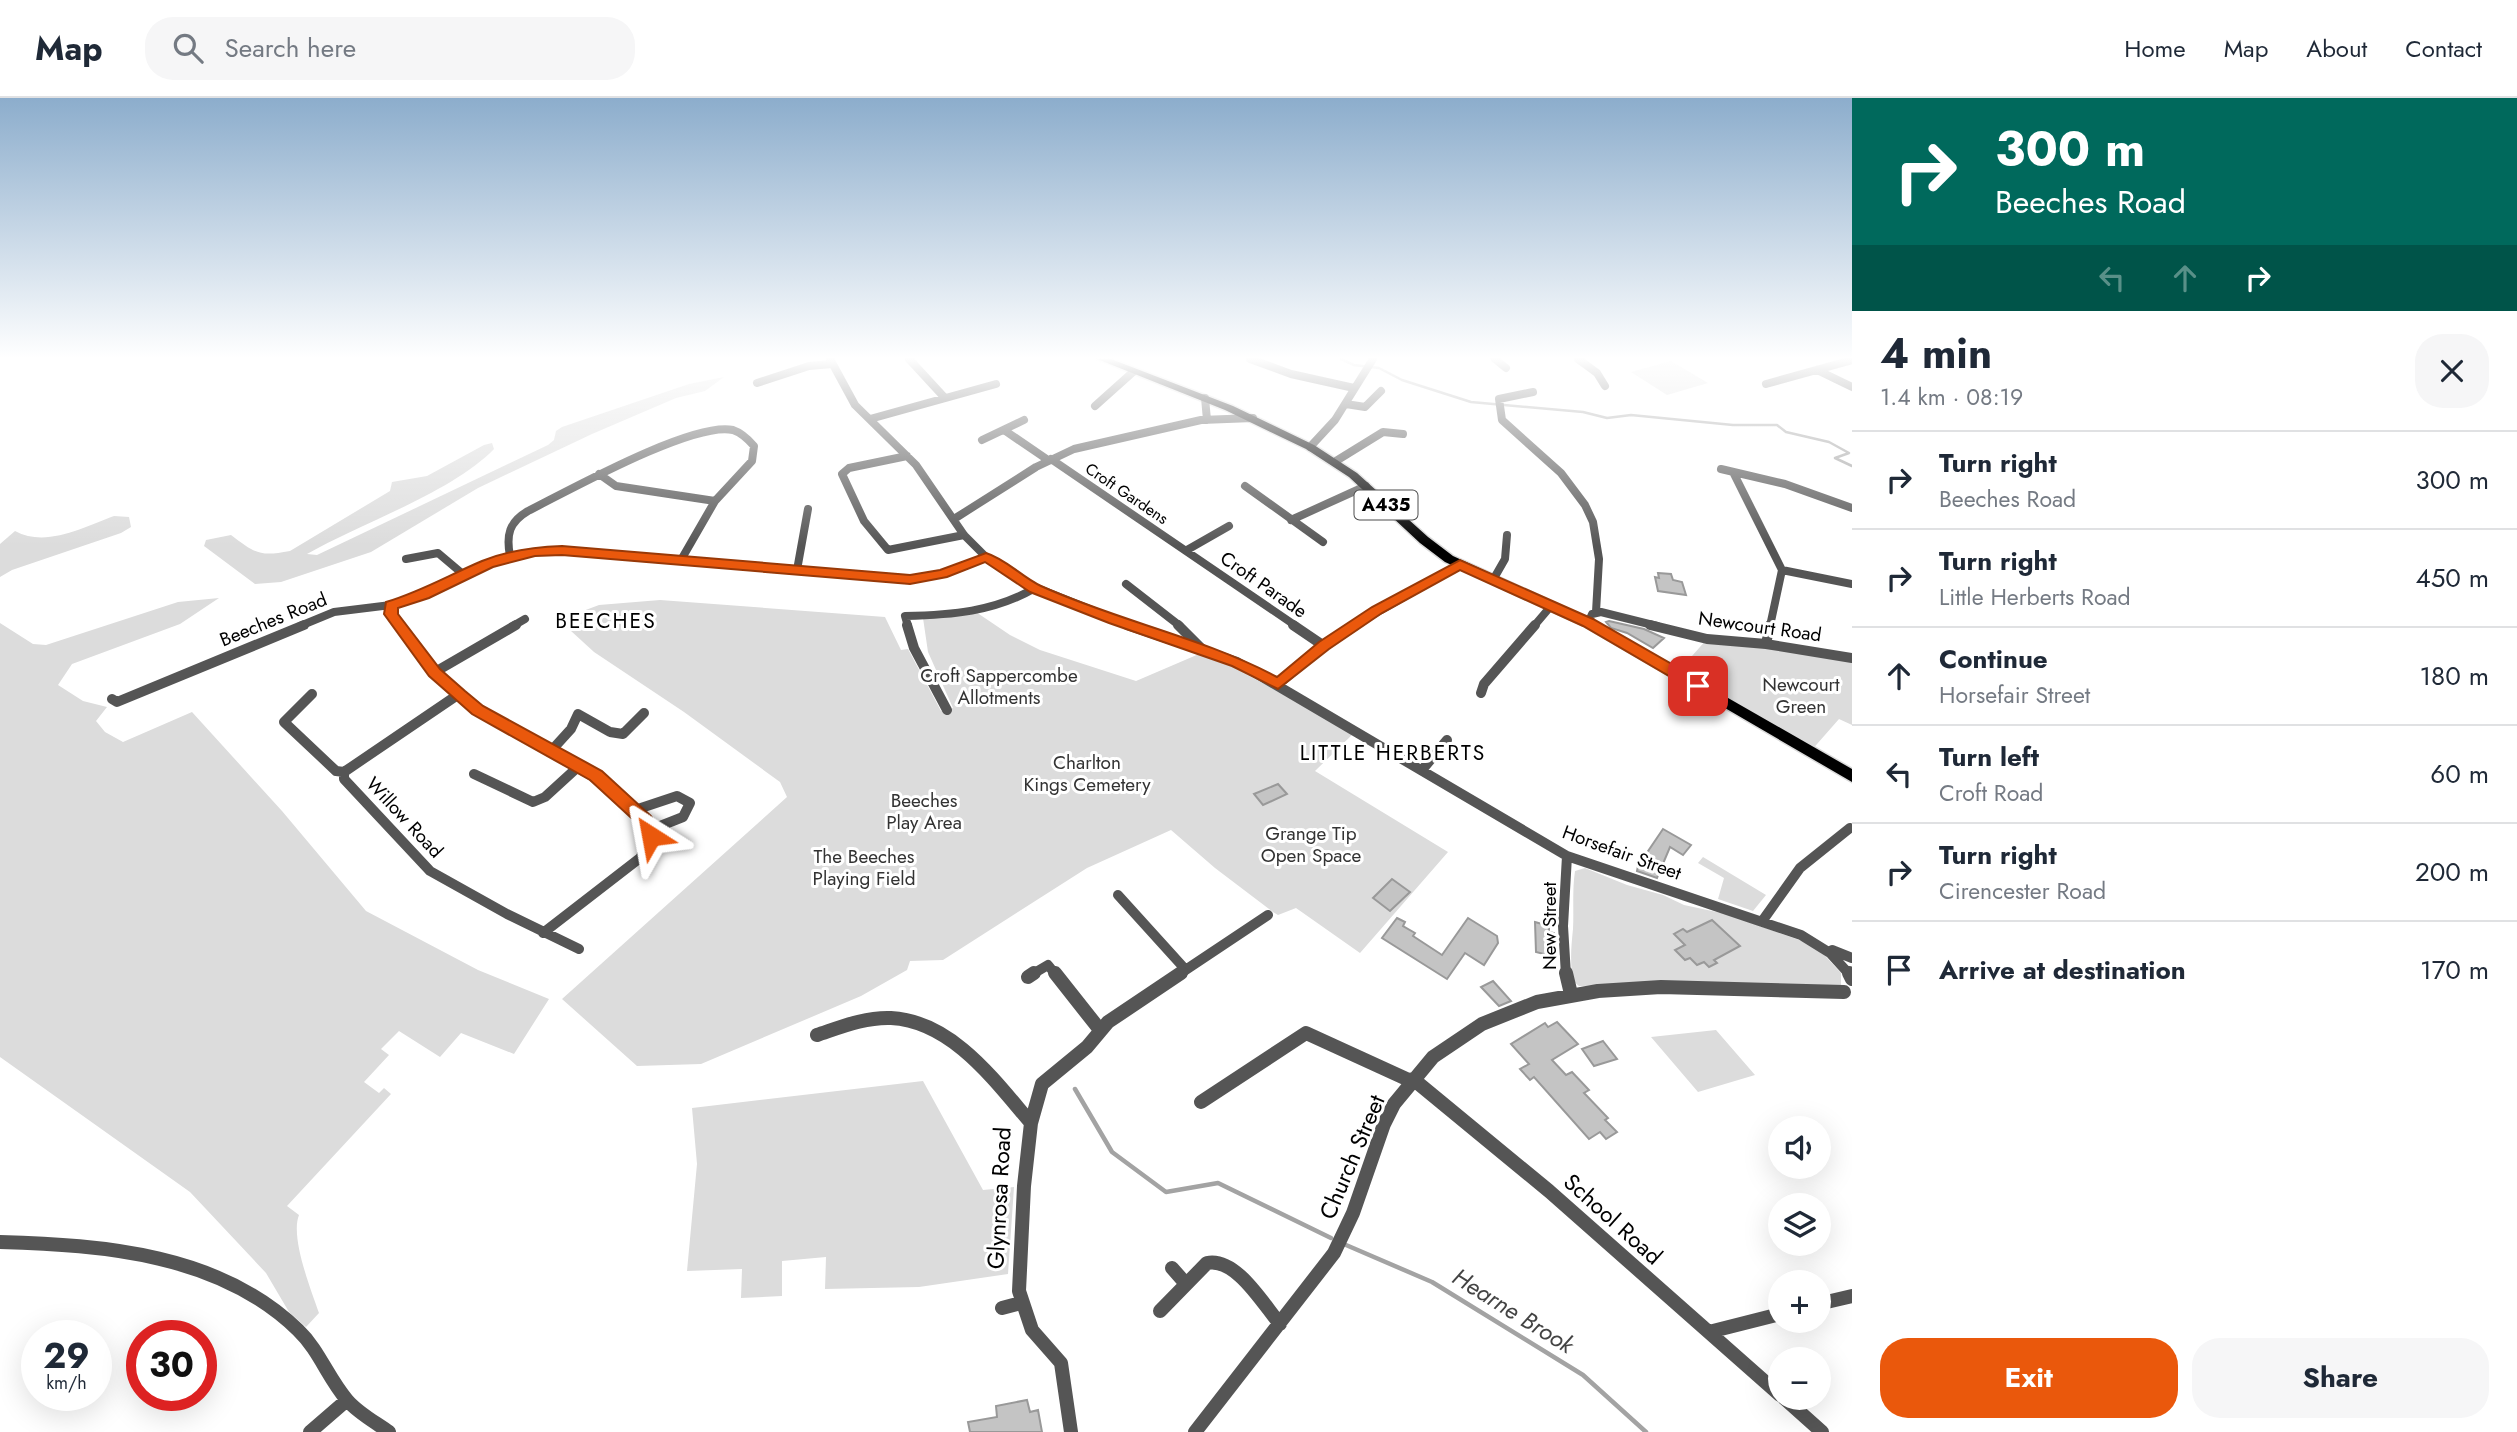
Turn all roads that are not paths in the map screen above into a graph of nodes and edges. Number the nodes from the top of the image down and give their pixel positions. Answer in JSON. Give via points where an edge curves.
{"nodes":[{"id":1,"x":872,"y":421,"type":"edge"},
{"id":2,"x":1021,"y":421,"type":"edge"},
{"id":3,"x":1202,"y":421,"type":"edge"},
{"id":4,"x":1259,"y":421,"type":"edge"},
{"id":5,"x":1332,"y":421,"type":"edge"},
{"id":6,"x":1504,"y":421,"type":"edge"},
{"id":7,"x":1004,"y":430,"type":"junction"},
{"id":8,"x":1403,"y":434,"type":"dead end"},
{"id":9,"x":982,"y":440,"type":"dead end"},
{"id":10,"x":1310,"y":447,"type":"junction"},
{"id":11,"x":907,"y":456,"type":"junction"},
{"id":12,"x":1050,"y":459,"type":"junction"},
{"id":13,"x":1336,"y":461,"type":"junction"},
{"id":14,"x":1721,"y":469,"type":"dead end"},
{"id":15,"x":1733,"y":472,"type":"junction"},
{"id":16,"x":599,"y":474,"type":"junction"},
{"id":17,"x":1244,"y":486,"type":"dead end"},
{"id":18,"x":1366,"y":486,"type":"junction"},
{"id":19,"x":715,"y":501,"type":"junction"},
{"id":20,"x":1852,"y":508,"type":"edge"},
{"id":21,"x":808,"y":509,"type":"dead end"},
{"id":22,"x":954,"y":519,"type":"junction"},
{"id":23,"x":1292,"y":520,"type":"junction"},
{"id":24,"x":1230,"y":526,"type":"dead end"},
{"id":25,"x":964,"y":535,"type":"junction"},
{"id":26,"x":1507,"y":535,"type":"dead end"},
{"id":27,"x":1323,"y":542,"type":"dead end"},
{"id":28,"x":1187,"y":550,"type":"junction"},
{"id":29,"x":510,"y":556,"type":"junction"},
{"id":30,"x":986,"y":557,"type":"junction"},
{"id":31,"x":406,"y":559,"type":"dead end"},
{"id":32,"x":681,"y":560,"type":"junction"},
{"id":33,"x":1460,"y":565,"type":"junction"},
{"id":34,"x":797,"y":570,"type":"junction"},
{"id":35,"x":1782,"y":570,"type":"junction"},
{"id":36,"x":464,"y":575,"type":"junction"},
{"id":37,"x":1493,"y":580,"type":"junction"},
{"id":38,"x":1126,"y":584,"type":"dead end"},
{"id":39,"x":1852,"y":584,"type":"edge"},
{"id":40,"x":1035,"y":588,"type":"junction"},
{"id":41,"x":391,"y":605,"type":"junction"},
{"id":42,"x":1551,"y":606,"type":"junction"},
{"id":43,"x":1592,"y":617,"type":"junction"},
{"id":44,"x":525,"y":619,"type":"dead end"},
{"id":45,"x":1766,"y":644,"type":"junction"},
{"id":46,"x":1324,"y":646,"type":"junction"},
{"id":47,"x":1202,"y":649,"type":"junction"},
{"id":48,"x":1852,"y":657,"type":"edge"},
{"id":49,"x":435,"y":672,"type":"junction"},
{"id":50,"x":1278,"y":684,"type":"junction"},
{"id":51,"x":1482,"y":693,"type":"dead end"},
{"id":52,"x":312,"y":694,"type":"dead end"},
{"id":53,"x":459,"y":694,"type":"junction"},
{"id":54,"x":112,"y":699,"type":"dead end"},
{"id":55,"x":947,"y":710,"type":"dead end"},
{"id":56,"x":644,"y":713,"type":"dead end"},
{"id":57,"x":1447,"y":740,"type":"dead end"},
{"id":58,"x":551,"y":751,"type":"junction"},
{"id":59,"x":580,"y":765,"type":"junction"},
{"id":60,"x":1422,"y":770,"type":"junction"},
{"id":61,"x":344,"y":772,"type":"junction"},
{"id":62,"x":474,"y":774,"type":"dead end"},
{"id":63,"x":1852,"y":776,"type":"edge"},
{"id":64,"x":635,"y":810,"type":"junction"},
{"id":65,"x":1850,"y":828,"type":"dead end"},
{"id":66,"x":650,"y":830,"type":"junction"},
{"id":67,"x":1567,"y":856,"type":"junction"},
{"id":68,"x":1118,"y":895,"type":"dead end"},
{"id":69,"x":1268,"y":915,"type":"dead end"},
{"id":70,"x":1763,"y":920,"type":"junction"},
{"id":71,"x":543,"y":933,"type":"junction"},
{"id":72,"x":1820,"y":944,"type":"junction"},
{"id":73,"x":579,"y":949,"type":"dead end"},
{"id":74,"x":1852,"y":958,"type":"edge"},
{"id":75,"x":1185,"y":969,"type":"junction"},
{"id":76,"x":1028,"y":977,"type":"dead end"},
{"id":77,"x":1852,"y":979,"type":"edge"},
{"id":78,"x":1849,"y":992,"type":"edge"},
{"id":79,"x":1571,"y":994,"type":"junction"},
{"id":80,"x":1100,"y":1030,"type":"junction"},
{"id":81,"x":817,"y":1035,"type":"dead end"},
{"id":82,"x":1412,"y":1080,"type":"junction"},
{"id":83,"x":1201,"y":1102,"type":"dead end"},
{"id":84,"x":1031,"y":1123,"type":"junction"},
{"id":85,"x":0,"y":1242,"type":"edge"},
{"id":86,"x":1172,"y":1268,"type":"dead end"},
{"id":87,"x":1186,"y":1284,"type":"junction"},
{"id":88,"x":1852,"y":1296,"type":"edge"},
{"id":89,"x":1831,"y":1301,"type":"edge"},
{"id":90,"x":1021,"y":1303,"type":"junction"},
{"id":91,"x":1002,"y":1308,"type":"dead end"},
{"id":92,"x":1160,"y":1311,"type":"dead end"},
{"id":93,"x":1768,"y":1317,"type":"edge"},
{"id":94,"x":1280,"y":1324,"type":"junction"},
{"id":95,"x":1709,"y":1332,"type":"junction"},
{"id":96,"x":1768,"y":1385,"type":"edge"},
{"id":97,"x":347,"y":1400,"type":"junction"},
{"id":98,"x":1797,"y":1410,"type":"edge"},
{"id":99,"x":310,"y":1432,"type":"edge"},
{"id":100,"x":389,"y":1432,"type":"edge"},
{"id":101,"x":1071,"y":1432,"type":"edge"},
{"id":102,"x":1195,"y":1432,"type":"edge"},
{"id":103,"x":1822,"y":1432,"type":"edge"}],
"edges":[{"from":1,"to":11,"type":"street","name":"Horsefair Street"},
{"from":2,"to":7,"type":"street"},
{"from":3,"to":12,"type":"street","via":[[1084,446]]},
{"from":4,"to":10,"type":"main road","number":"A435"},
{"from":5,"to":10,"type":"street"},
{"from":6,"to":43,"type":"street","via":[[1535,447],[1589,514],[1598,541]]},
{"from":7,"to":9,"type":"street"},
{"from":7,"to":12,"type":"street","name":"Croft Gardens"},
{"from":8,"to":13,"type":"street","via":[[1383,432]]},
{"from":10,"to":13,"type":"main road","number":"A435"},
{"from":11,"to":22,"type":"street","name":"Horsefair Street"},
{"from":11,"to":25,"type":"street","via":[[849,468],[842,474],[871,531],[888,550]]},
{"from":12,"to":22,"type":"street"},
{"from":12,"to":28,"type":"street","name":"Croft Gardens"},
{"from":13,"to":18,"type":"main road","number":"A435"},
{"from":14,"to":15,"type":"street"},
{"from":15,"to":20,"type":"street","via":[[1785,484]]},
{"from":15,"to":35,"type":"street"},
{"from":16,"to":19,"type":"street","via":[[616,486]]},
{"from":16,"to":19,"type":"street","via":[[701,430],[738,432],[750,440],[755,453]]},
{"from":16,"to":29,"type":"street","via":[[517,517],[506,534]]},
{"from":17,"to":23,"type":"street"},
{"from":18,"to":23,"type":"street"},
{"from":18,"to":33,"type":"main road","number":"A435","via":[[1424,540]]},
{"from":19,"to":32,"type":"street"},
{"from":21,"to":34,"type":"street"},
{"from":22,"to":25,"type":"street","name":"Horsefair Street"},
{"from":23,"to":27,"type":"street"},
{"from":24,"to":28,"type":"street"},
{"from":25,"to":30,"type":"street","name":"Horsefair Street"},
{"from":26,"to":37,"type":"street","via":[[1509,550]]},
{"from":28,"to":46,"type":"street","name":"Croft Parade"},
{"from":29,"to":32,"type":"street","name":"Beeches Road","via":[[562,550]]},
{"from":29,"to":36,"type":"street","name":"Beeches Road"},
{"from":30,"to":34,"type":"street","name":"Beeches Road","via":[[918,579]]},
{"from":30,"to":40,"type":"street","name":"Horsefair Street"},
{"from":31,"to":36,"type":"street","via":[[438,553]]},
{"from":32,"to":34,"type":"street","name":"Beeches Road"},
{"from":33,"to":37,"type":"main road","number":"A435"},
{"from":33,"to":46,"type":"street","via":[[1377,610]]},
{"from":35,"to":39,"type":"street"},
{"from":35,"to":45,"type":"street"},
{"from":36,"to":41,"type":"street","name":"Beeches Road"},
{"from":37,"to":42,"type":"main road","number":"A435"},
{"from":38,"to":47,"type":"street","via":[[1190,634]]},
{"from":40,"to":47,"type":"street","name":"Horsefair Street"},
{"from":40,"to":55,"type":"street","via":[[1013,602],[991,608],[905,616],[914,648]]},
{"from":41,"to":49,"type":"street","via":[[391,614]]},
{"from":41,"to":54,"type":"street","name":"Beeches Road","via":[[334,612],[117,702]]},
{"from":42,"to":43,"type":"main road","number":"A435"},
{"from":42,"to":51,"type":"street","via":[[1484,684]]},
{"from":43,"to":45,"type":"street","name":"Newcourt Road","via":[[1707,639]]},
{"from":43,"to":63,"type":"main road","number":"A435"},
{"from":44,"to":49,"type":"street"},
{"from":45,"to":48,"type":"street","name":"Newcourt Road"},
{"from":46,"to":50,"type":"street"},
{"from":47,"to":50,"type":"street","name":"Horsefair Street"},
{"from":49,"to":53,"type":"street"},
{"from":50,"to":60,"type":"street","name":"Horsefair Street"},
{"from":52,"to":61,"type":"street","name":"Willow Road","via":[[284,722],[336,771]]},
{"from":53,"to":58,"type":"street","via":[[477,710]]},
{"from":53,"to":61,"type":"street"},
{"from":56,"to":58,"type":"street","via":[[623,734],[607,732],[578,713],[571,729]]},
{"from":57,"to":60,"type":"street"},
{"from":58,"to":59,"type":"street"},
{"from":59,"to":62,"type":"street","via":[[533,802]]},
{"from":59,"to":64,"type":"street"},
{"from":60,"to":67,"type":"street","name":"Horsefair Street"},
{"from":61,"to":71,"type":"street","name":"Willow Road","via":[[344,779],[430,871]]},
{"from":64,"to":66,"type":"street"},
{"from":64,"to":66,"type":"street","via":[[677,796],[690,803],[683,817]]},
{"from":65,"to":70,"type":"street","via":[[1800,869]]},
{"from":66,"to":71,"type":"street","via":[[648,847],[640,858]]},
{"from":67,"to":70,"type":"street","name":"Horsefair Street"},
{"from":67,"to":79,"type":"street","name":"New Street","via":[[1566,958]]},
{"from":68,"to":75,"type":"street"},
{"from":69,"to":75,"type":"street"},
{"from":70,"to":72,"type":"street","name":"Horsefair Street"},
{"from":71,"to":73,"type":"street","name":"Willow Road"},
{"from":72,"to":74,"type":"street","name":"Horsefair Street"},
{"from":72,"to":77,"type":"street","name":"Horsefair Street"},
{"from":75,"to":80,"type":"street"},
{"from":76,"to":80,"type":"street","via":[[1048,965]]},
{"from":78,"to":79,"type":"street","name":"Church Street","via":[[1697,988]]},
{"from":79,"to":82,"type":"street","name":"Church Street","via":[[1528,1003],[1474,1026]]},
{"from":80,"to":84,"type":"street","via":[[1087,1047],[1042,1084]]},
{"from":81,"to":84,"type":"street","name":"Glynrosa Road","via":[[873,1018],[922,1024],[961,1046]]},
{"from":82,"to":83,"type":"street","name":"School Road","via":[[1306,1033]]},
{"from":82,"to":94,"type":"street","name":"Church Street","via":[[1381,1130],[1362,1190],[1327,1264]]},
{"from":82,"to":95,"type":"street","name":"School Road","via":[[1549,1191]]},
{"from":84,"to":90,"type":"street","name":"Glynrosa Road","via":[[1018,1273]]},
{"from":85,"to":97,"type":"street","via":[[111,1248],[228,1282],[284,1316],[316,1350]]},
{"from":86,"to":87,"type":"street"},
{"from":87,"to":92,"type":"street"},
{"from":87,"to":94,"type":"street","via":[[1207,1263],[1223,1261]]},
{"from":88,"to":89,"type":"street"},
{"from":90,"to":91,"type":"street"},
{"from":90,"to":101,"type":"street","name":"Glynrosa Road","via":[[1032,1330],[1061,1363]]},
{"from":93,"to":95,"type":"street"},
{"from":94,"to":102,"type":"street","name":"Church Street"},
{"from":95,"to":96,"type":"street","name":"School Road"},
{"from":97,"to":99,"type":"street"},
{"from":97,"to":100,"type":"street"},
{"from":98,"to":103,"type":"street","name":"School Road"}]}
